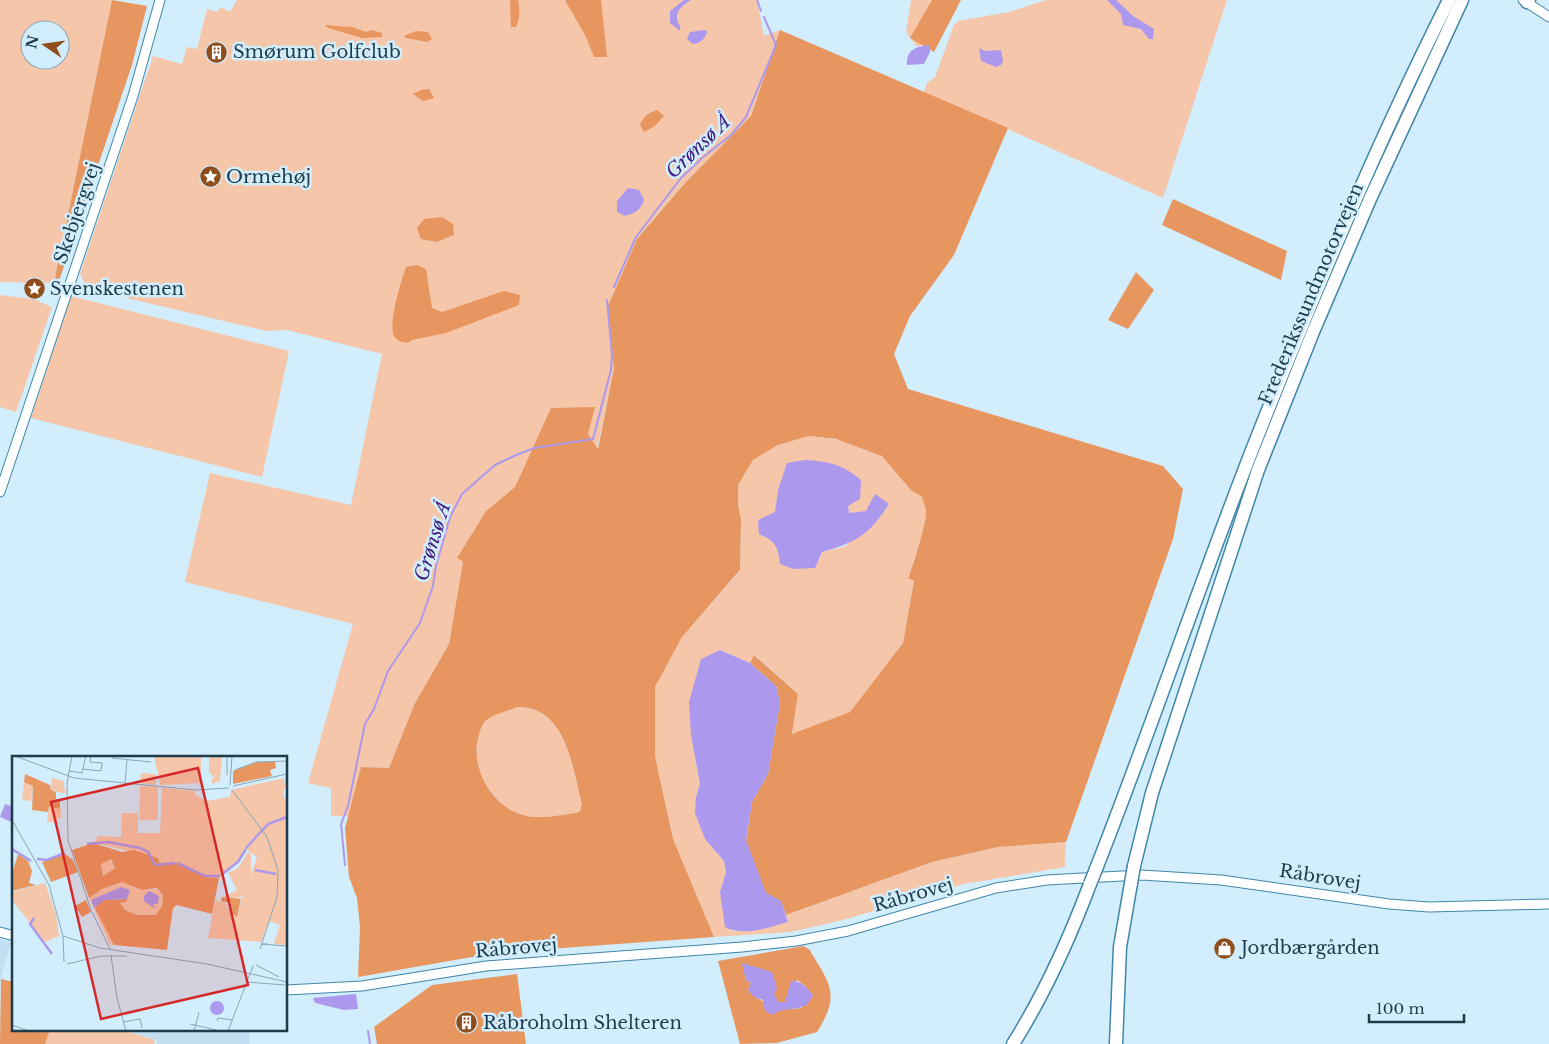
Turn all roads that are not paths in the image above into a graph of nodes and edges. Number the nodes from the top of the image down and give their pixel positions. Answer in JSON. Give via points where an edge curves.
{"nodes":[{"id":1,"x":160,"y":0,"type":"edge"},
{"id":2,"x":1449,"y":0,"type":"edge"},
{"id":3,"x":1462,"y":0,"type":"edge"},
{"id":4,"x":1526,"y":1,"type":"edge"},
{"id":5,"x":1549,"y":17,"type":"edge"},
{"id":6,"x":0,"y":492,"type":"edge"},
{"id":7,"x":1549,"y":904,"type":"edge"},
{"id":8,"x":288,"y":990,"type":"edge"},
{"id":9,"x":1013,"y":1044,"type":"edge"},
{"id":10,"x":1116,"y":1044,"type":"edge"}],
"edges":[{"from":1,"to":6,"type":"street","name":"Skebjergvej","via":[[134,96]]},
{"from":2,"to":9,"type":"highway","bridge":true,"via":[[1333,254],[1256,441],[1069,942]]},
{"from":3,"to":10,"type":"highway","name":"Frederikssundmotorvejen","bridge":true,"via":[[1403,125],[1313,332],[1258,470],[1210,609],[1152,793],[1134,866],[1120,947]]},
{"from":4,"to":5,"type":"street"},
{"from":7,"to":8,"type":"street","name":"Råbrovej","via":[[1429,907],[1221,880],[1142,876],[1047,880],[996,888],[848,930],[796,941],[486,966],[362,986]]}]}
